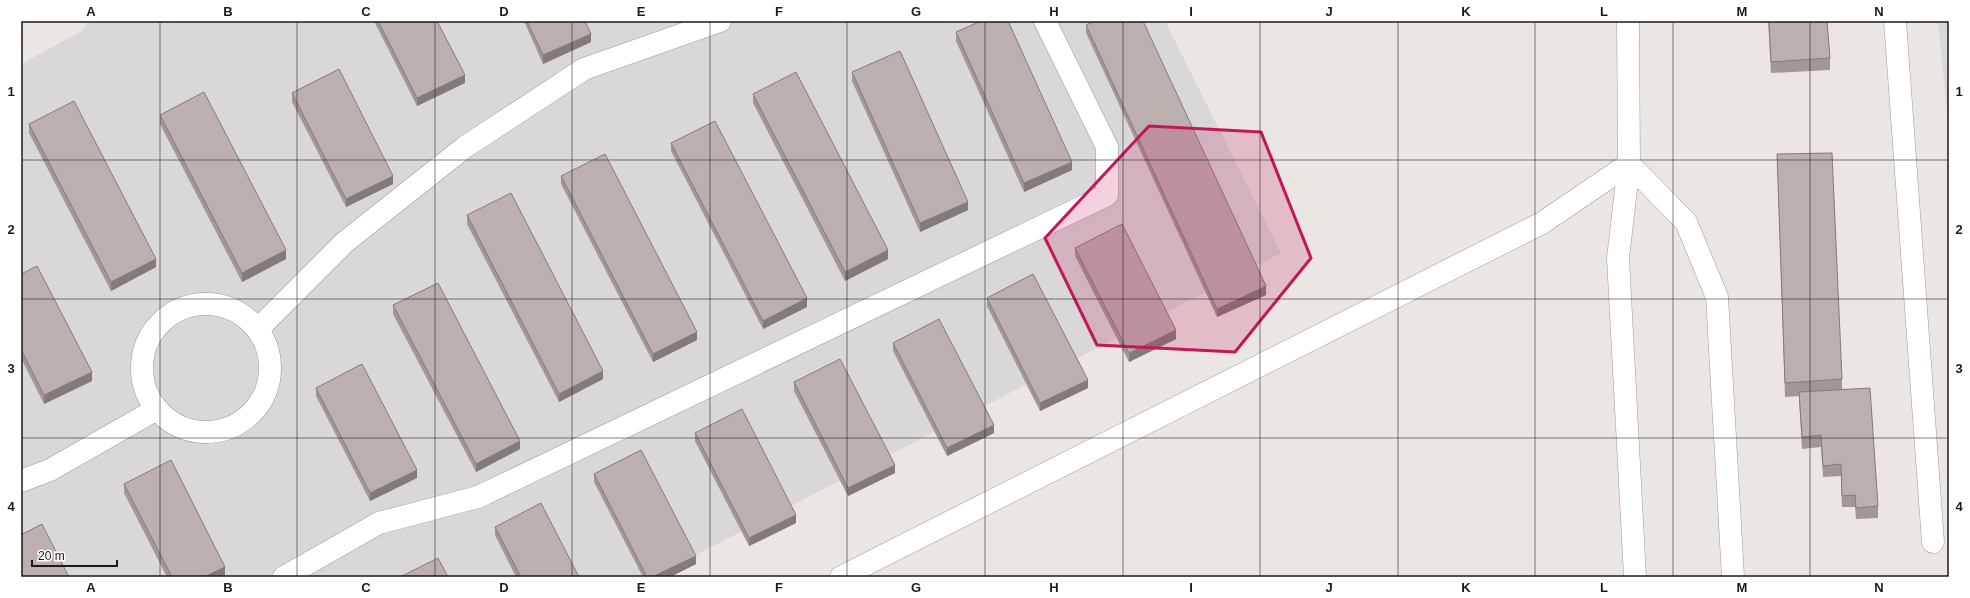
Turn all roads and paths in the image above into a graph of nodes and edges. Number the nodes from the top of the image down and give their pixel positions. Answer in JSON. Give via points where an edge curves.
{"nodes":[{"id":1,"x":720,"y":21,"type":"edge"},
{"id":2,"x":1045,"y":21,"type":"edge"},
{"id":3,"x":1628,"y":21,"type":"edge"},
{"id":4,"x":1895,"y":21,"type":"edge"},
{"id":5,"x":1629,"y":164,"type":"junction"},
{"id":6,"x":258,"y":329,"type":"junction"},
{"id":7,"x":156,"y":409,"type":"junction"},
{"id":8,"x":21,"y":481,"type":"edge"},
{"id":9,"x":1933,"y":542,"type":"dead end"},
{"id":10,"x":284,"y":577,"type":"edge"},
{"id":11,"x":841,"y":577,"type":"edge"},
{"id":12,"x":1635,"y":577,"type":"edge"},
{"id":13,"x":1732,"y":577,"type":"edge"}],
"edges":[{"from":1,"to":6,"type":"street","via":[[584,69],[465,147],[345,242]]},
{"from":2,"to":10,"type":"street","via":[[1107,147],[1107,195],[478,497],[379,523]]},
{"from":3,"to":5,"type":"street"},
{"from":4,"to":9,"type":"street"},
{"from":5,"to":11,"type":"street","via":[[1542,223]]},
{"from":5,"to":12,"type":"street","via":[[1618,258]]},
{"from":5,"to":13,"type":"street","via":[[1686,222],[1717,297]]},
{"from":6,"to":7,"type":"street","via":[[268,349],[270,371],[266,393],[254,411],[237,425],[216,432],[194,432],[173,424]]},
{"from":6,"to":7,"type":"street","via":[[243,315],[224,306],[204,304],[184,308],[166,318],[152,333],[144,351],[142,365],[146,392]]},
{"from":7,"to":8,"type":"street","via":[[50,470]]}]}
